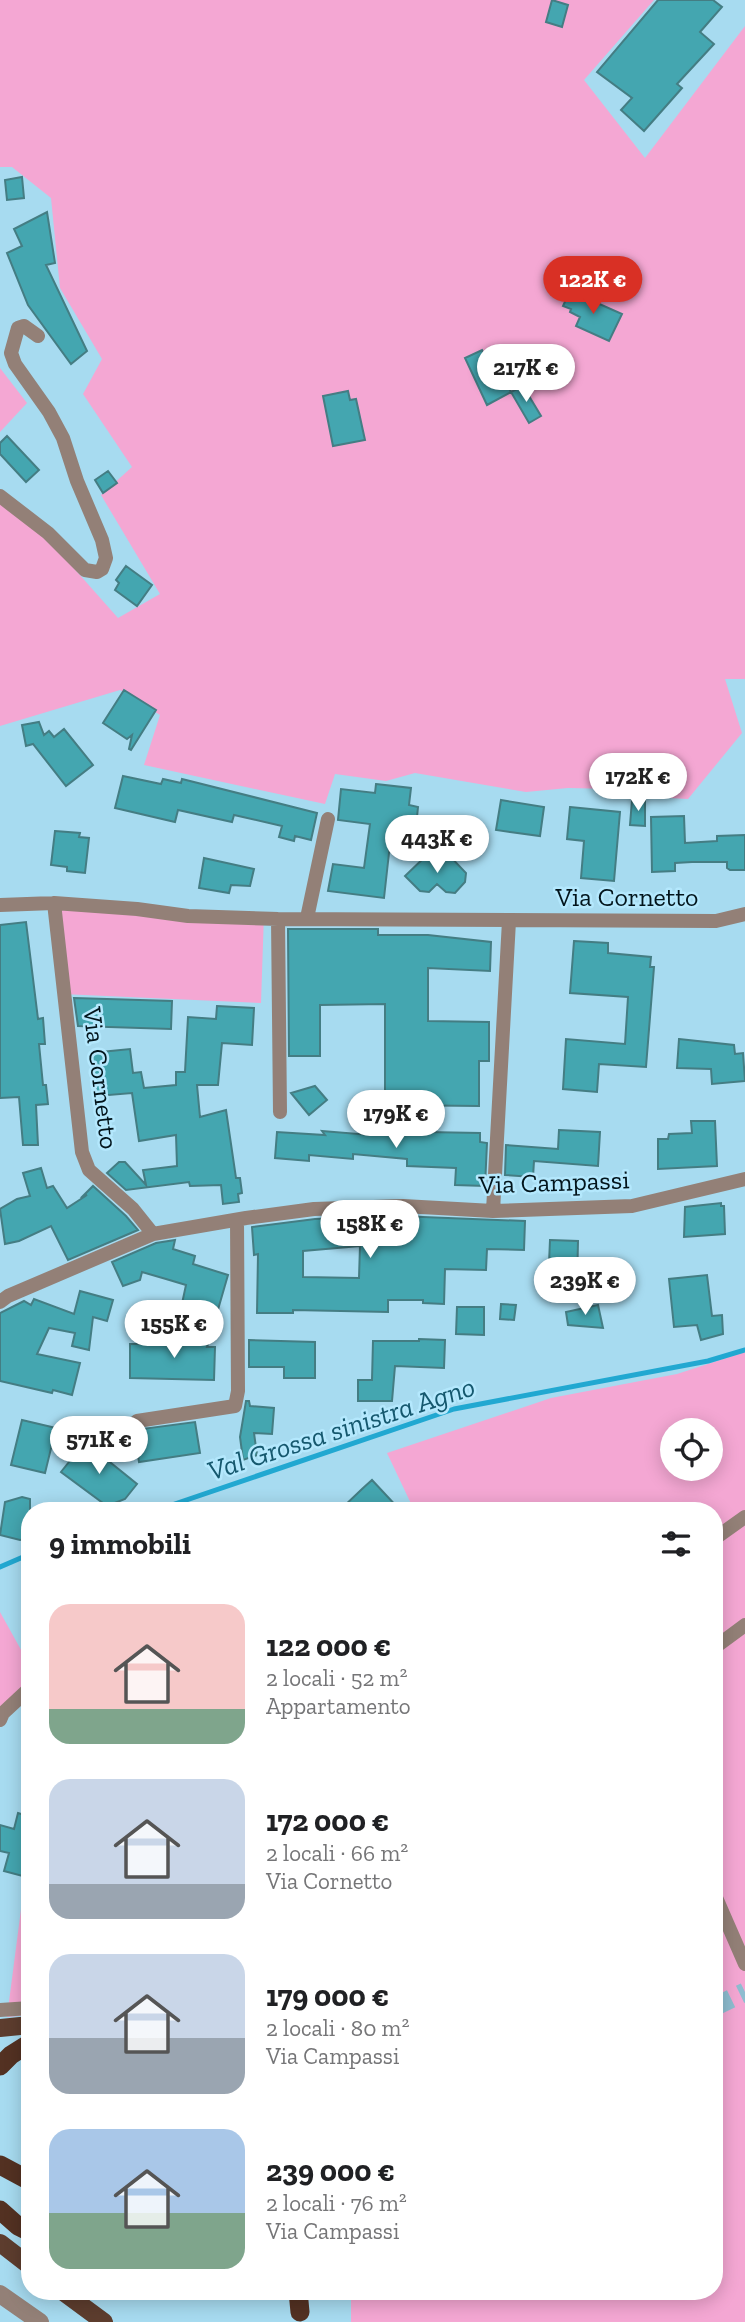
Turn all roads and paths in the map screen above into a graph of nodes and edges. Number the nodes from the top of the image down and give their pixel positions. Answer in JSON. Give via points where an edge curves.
{"nodes":[{"id":1,"x":38,"y":336,"type":"dead end"},
{"id":2,"x":0,"y":496,"type":"edge"},
{"id":3,"x":328,"y":819,"type":"dead end"},
{"id":4,"x":54,"y":903,"type":"junction"},
{"id":5,"x":0,"y":905,"type":"edge"},
{"id":6,"x":745,"y":914,"type":"edge"},
{"id":7,"x":307,"y":918,"type":"junction"},
{"id":8,"x":278,"y":919,"type":"junction"},
{"id":9,"x":509,"y":921,"type":"junction"},
{"id":10,"x":281,"y":1112,"type":"dead end"},
{"id":11,"x":745,"y":1179,"type":"edge"},
{"id":12,"x":493,"y":1211,"type":"junction"},
{"id":13,"x":237,"y":1220,"type":"junction"},
{"id":14,"x":153,"y":1234,"type":"junction"},
{"id":15,"x":0,"y":1302,"type":"edge"},
{"id":16,"x":137,"y":1421,"type":"dead end"},
{"id":17,"x":745,"y":1517,"type":"edge"},
{"id":18,"x":723,"y":1533,"type":"edge"},
{"id":19,"x":745,"y":1625,"type":"edge"},
{"id":20,"x":723,"y":1641,"type":"edge"},
{"id":21,"x":21,"y":1696,"type":"edge"},
{"id":22,"x":0,"y":1720,"type":"edge"},
{"id":23,"x":723,"y":1914,"type":"edge"},
{"id":24,"x":745,"y":1964,"type":"edge"},
{"id":25,"x":21,"y":2009,"type":"edge"},
{"id":26,"x":0,"y":2010,"type":"edge"},
{"id":27,"x":21,"y":2026,"type":"edge"},
{"id":28,"x":0,"y":2028,"type":"edge"},
{"id":29,"x":21,"y":2049,"type":"edge"},
{"id":30,"x":0,"y":2066,"type":"edge"},
{"id":31,"x":0,"y":2165,"type":"edge"},
{"id":32,"x":21,"y":2176,"type":"edge"},
{"id":33,"x":0,"y":2210,"type":"edge"},
{"id":34,"x":21,"y":2228,"type":"edge"},
{"id":35,"x":0,"y":2243,"type":"edge"},
{"id":36,"x":21,"y":2259,"type":"edge"},
{"id":37,"x":0,"y":2294,"type":"edge"},
{"id":38,"x":74,"y":2300,"type":"edge"},
{"id":39,"x":40,"y":2322,"type":"edge"},
{"id":40,"x":104,"y":2322,"type":"edge"}],
"edges":[{"from":1,"to":2,"type":"street","via":[[20,322],[11,353],[63,438],[102,540],[106,558],[102,569],[85,570]]},
{"from":3,"to":7,"type":"street"},
{"from":4,"to":5,"type":"street","name":"Via Cornetto"},
{"from":4,"to":8,"type":"street","name":"Via Cornetto"},
{"from":4,"to":14,"type":"street","name":"Via Cornetto","via":[[82,1152],[89,1170],[133,1209]]},
{"from":6,"to":9,"type":"street","name":"Via Cornetto","via":[[716,921]]},
{"from":7,"to":8,"type":"street","name":"Via Cornetto"},
{"from":7,"to":9,"type":"street","name":"Via Cornetto"},
{"from":8,"to":10,"type":"street"},
{"from":9,"to":12,"type":"street"},
{"from":11,"to":12,"type":"street","name":"Via Campassi","via":[[632,1206]]},
{"from":12,"to":13,"type":"street","name":"Via Campassi","via":[[327,1208]]},
{"from":13,"to":14,"type":"street","name":"Via Campassi"},
{"from":13,"to":16,"type":"street","via":[[237,1402],[231,1408]]},
{"from":14,"to":15,"type":"street","name":"Via Campassi"},
{"from":17,"to":18,"type":"street"},
{"from":19,"to":20,"type":"street"},
{"from":21,"to":22,"type":"street"},
{"from":23,"to":24,"type":"street"},
{"from":25,"to":26,"type":"street"},
{"from":27,"to":28,"type":"main road"},
{"from":29,"to":30,"type":"highway"},
{"from":31,"to":32,"type":"highway"},
{"from":33,"to":34,"type":"highway"},
{"from":35,"to":36,"type":"main road"},
{"from":37,"to":39,"type":"street"},
{"from":38,"to":40,"type":"main road"}]}
